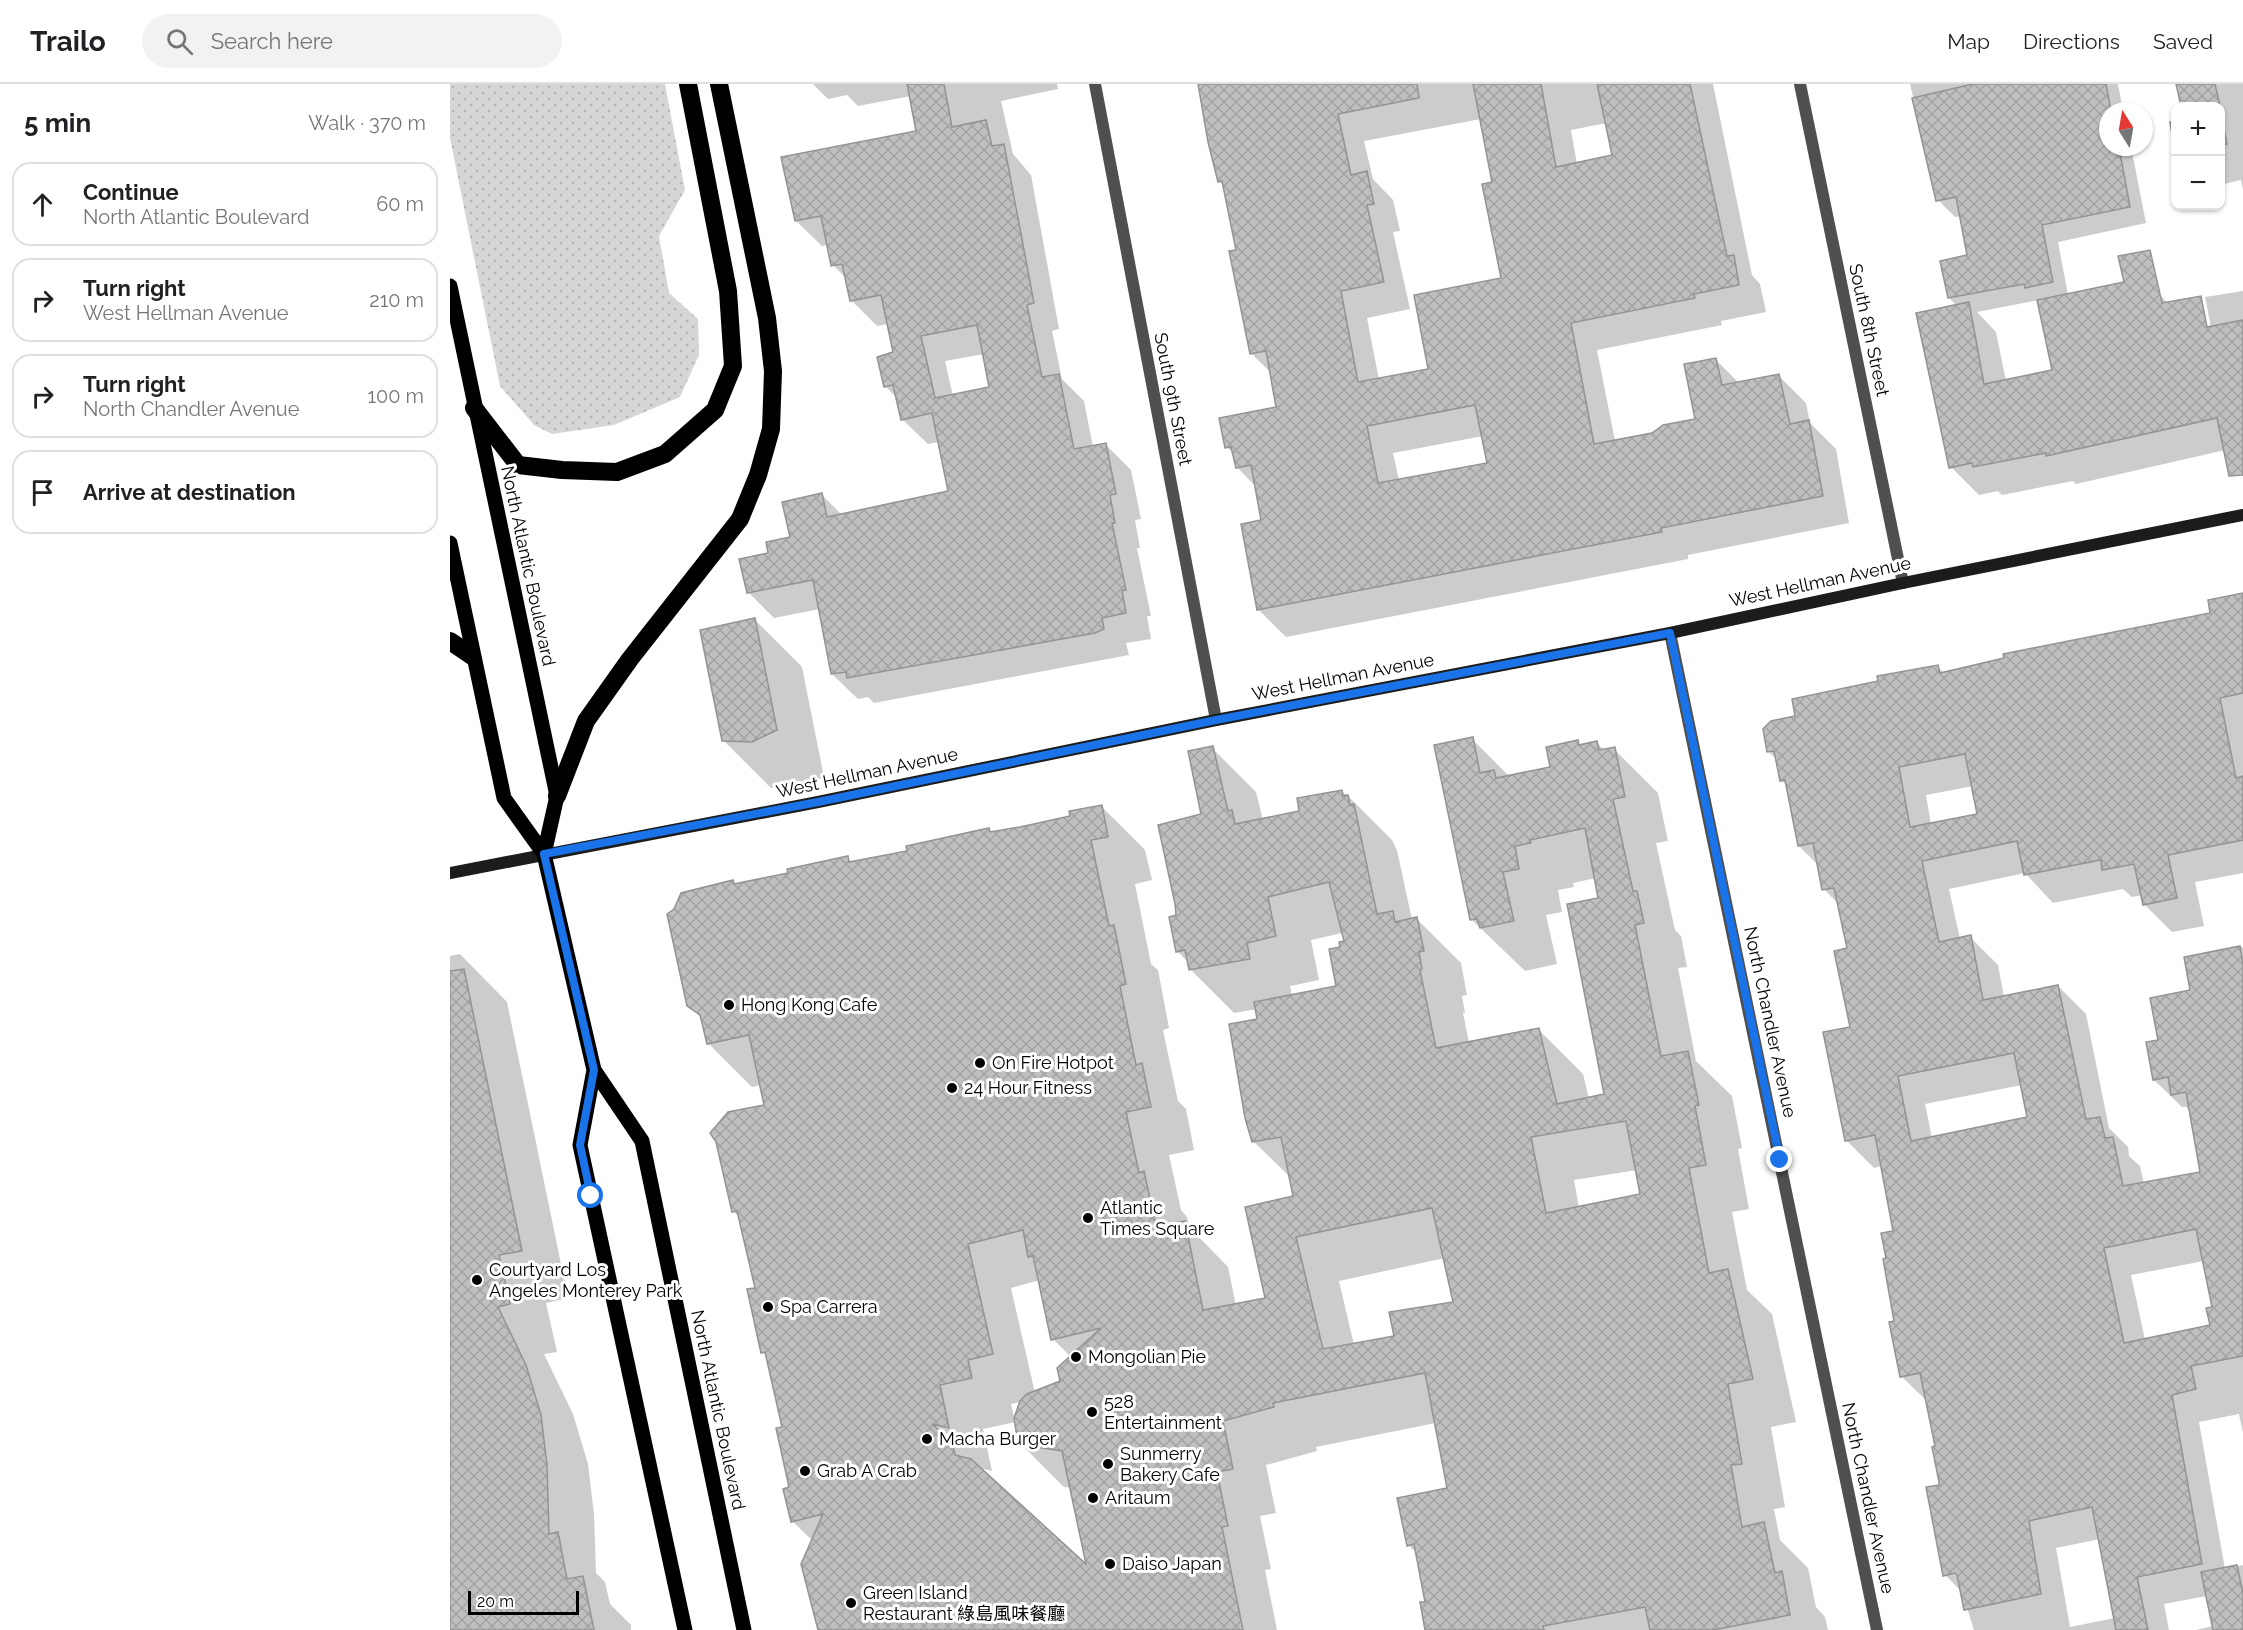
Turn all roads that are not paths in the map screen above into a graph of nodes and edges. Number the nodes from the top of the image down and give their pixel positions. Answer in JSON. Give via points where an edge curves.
{"nodes":[{"id":1,"x":688,"y":84,"type":"edge"},
{"id":2,"x":719,"y":84,"type":"edge"},
{"id":3,"x":1095,"y":84,"type":"edge"},
{"id":4,"x":1800,"y":84,"type":"edge"},
{"id":5,"x":450,"y":286,"type":"edge"},
{"id":6,"x":474,"y":408,"type":"junction"},
{"id":7,"x":2243,"y":515,"type":"edge"},
{"id":8,"x":450,"y":543,"type":"edge"},
{"id":9,"x":1903,"y":583,"type":"junction"},
{"id":10,"x":1670,"y":633,"type":"junction"},
{"id":11,"x":450,"y":641,"type":"edge"},
{"id":12,"x":472,"y":656,"type":"junction"},
{"id":13,"x":1216,"y":720,"type":"junction"},
{"id":14,"x":557,"y":796,"type":"junction"},
{"id":15,"x":544,"y":854,"type":"junction"},
{"id":16,"x":450,"y":873,"type":"edge"},
{"id":17,"x":594,"y":1070,"type":"junction"},
{"id":18,"x":685,"y":1630,"type":"edge"},
{"id":19,"x":744,"y":1630,"type":"edge"},
{"id":20,"x":1876,"y":1630,"type":"edge"}],
"edges":[{"from":1,"to":6,"type":"highway","via":[[728,291],[733,366],[715,410],[665,454],[617,472],[518,465]]},
{"from":2,"to":14,"type":"highway","via":[[767,318],[773,371],[771,429],[758,476],[740,519],[586,721]]},
{"from":3,"to":13,"type":"street","name":"South 9th Street"},
{"from":4,"to":9,"type":"street","name":"South 8th Street"},
{"from":5,"to":6,"type":"main road","name":"North Atlantic Boulevard"},
{"from":6,"to":14,"type":"main road","name":"North Atlantic Boulevard"},
{"from":7,"to":9,"type":"street","name":"West Hellman Avenue"},
{"from":8,"to":12,"type":"main road","name":"North Atlantic Boulevard"},
{"from":9,"to":10,"type":"street","name":"West Hellman Avenue"},
{"from":10,"to":13,"type":"street","name":"West Hellman Avenue"},
{"from":10,"to":20,"type":"street","name":"North Chandler Avenue"},
{"from":11,"to":12,"type":"highway"},
{"from":12,"to":15,"type":"main road","name":"North Atlantic Boulevard","via":[[504,798]]},
{"from":13,"to":15,"type":"street","name":"West Hellman Avenue"},
{"from":14,"to":15,"type":"main road","name":"North Atlantic Boulevard"},
{"from":15,"to":16,"type":"street","name":"West Hellman Avenue"},
{"from":15,"to":17,"type":"main road","name":"North Atlantic Boulevard"},
{"from":17,"to":18,"type":"main road","name":"North Atlantic Boulevard","via":[[580,1145]]},
{"from":17,"to":19,"type":"main road","name":"North Atlantic Boulevard","via":[[642,1142]]}]}
